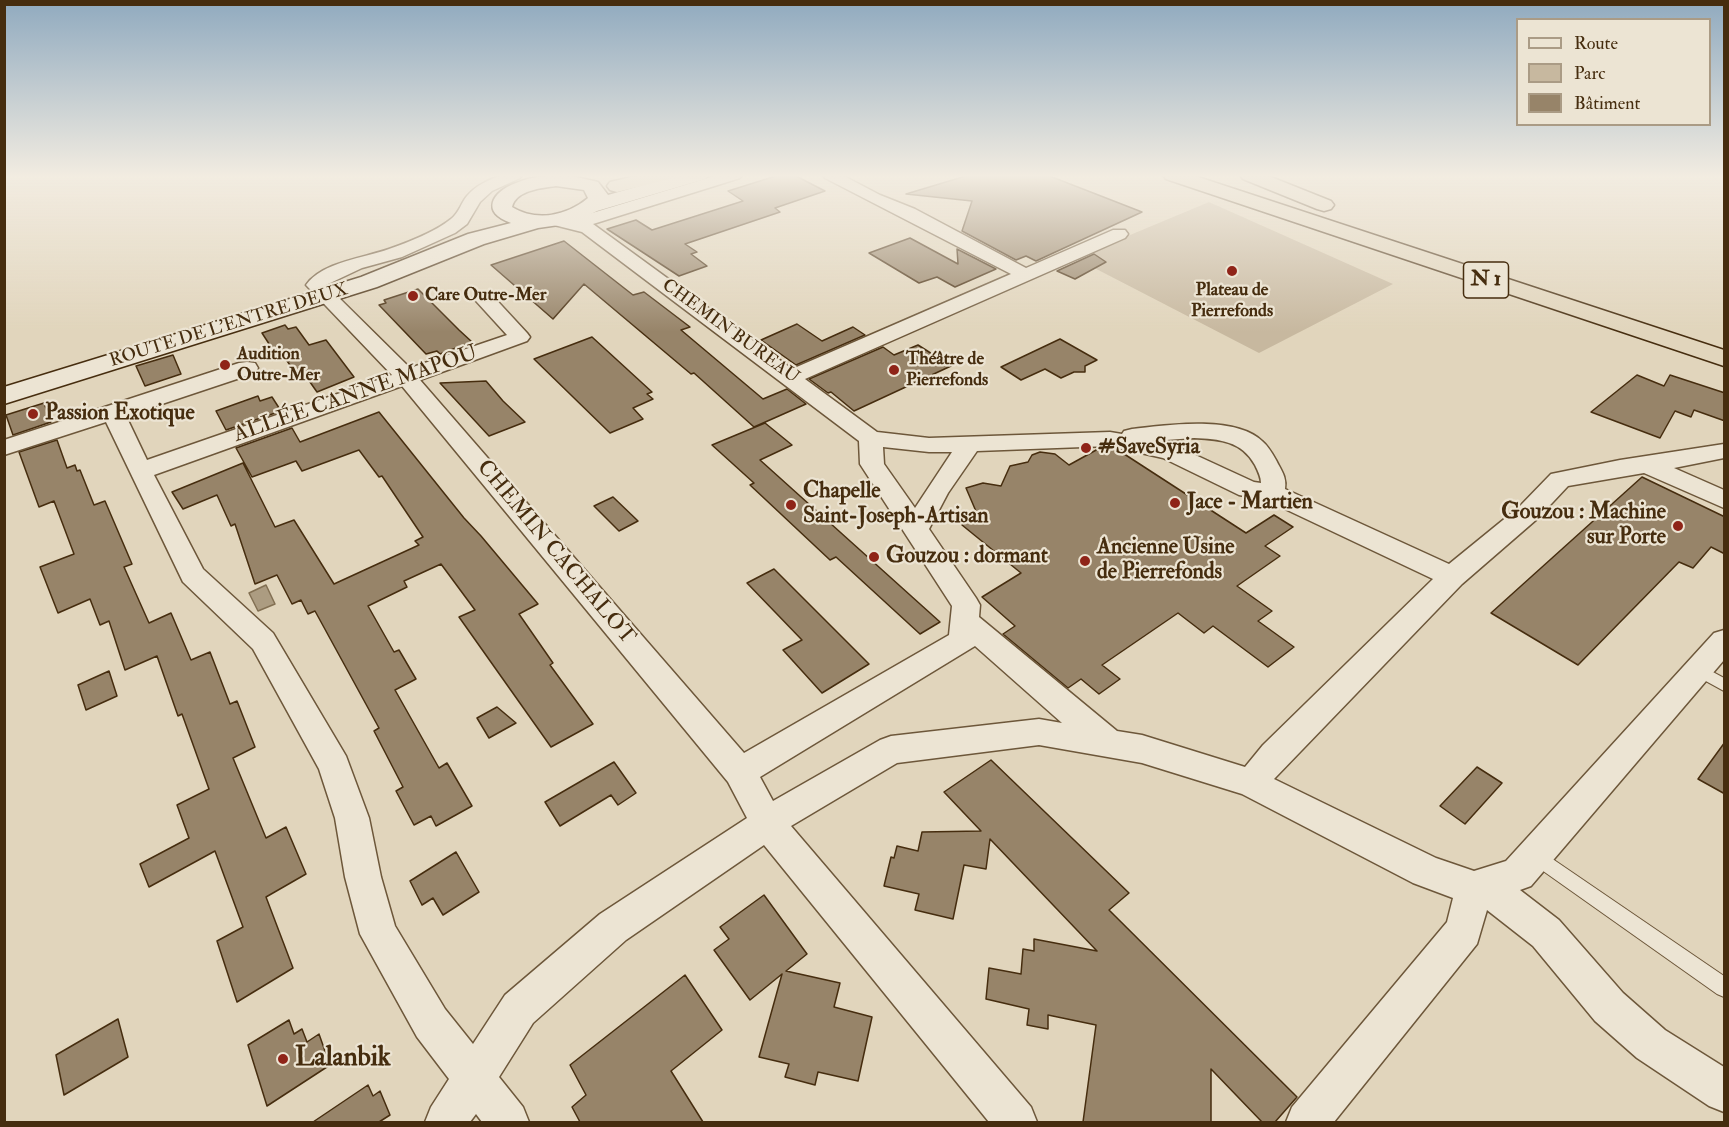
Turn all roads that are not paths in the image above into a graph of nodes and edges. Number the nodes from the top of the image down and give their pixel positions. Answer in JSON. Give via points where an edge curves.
{"nodes":[{"id":1,"x":451,"y":228,"type":"edge"},
{"id":2,"x":482,"y":228,"type":"edge"},
{"id":3,"x":523,"y":228,"type":"edge"},
{"id":4,"x":609,"y":228,"type":"edge"},
{"id":5,"x":937,"y":228,"type":"edge"},
{"id":6,"x":1332,"y":228,"type":"edge"},
{"id":7,"x":1390,"y":228,"type":"edge"},
{"id":8,"x":1119,"y":234,"type":"dead end"},
{"id":9,"x":451,"y":249,"type":"junction"},
{"id":10,"x":1024,"y":274,"type":"junction"},
{"id":11,"x":325,"y":297,"type":"junction"},
{"id":12,"x":483,"y":297,"type":"dead end"},
{"id":13,"x":1610,"y":297,"type":"dead end"},
{"id":14,"x":1725,"y":358,"type":"edge"},
{"id":15,"x":247,"y":368,"type":"dead end"},
{"id":16,"x":406,"y":377,"type":"junction"},
{"id":17,"x":791,"y":377,"type":"junction"},
{"id":18,"x":4,"y":396,"type":"edge"},
{"id":19,"x":113,"y":413,"type":"junction"},
{"id":20,"x":871,"y":438,"type":"junction"},
{"id":21,"x":1110,"y":439,"type":"junction"},
{"id":22,"x":970,"y":444,"type":"junction"},
{"id":23,"x":4,"y":448,"type":"edge"},
{"id":24,"x":1725,"y":451,"type":"edge"},
{"id":25,"x":1647,"y":465,"type":"junction"},
{"id":26,"x":140,"y":471,"type":"junction"},
{"id":27,"x":1272,"y":494,"type":"junction"},
{"id":28,"x":1725,"y":500,"type":"edge"},
{"id":29,"x":916,"y":529,"type":"junction"},
{"id":30,"x":1452,"y":577,"type":"junction"},
{"id":31,"x":965,"y":621,"type":"junction"},
{"id":32,"x":1725,"y":641,"type":"edge"},
{"id":33,"x":1711,"y":678,"type":"edge"},
{"id":34,"x":1109,"y":744,"type":"junction"},
{"id":35,"x":741,"y":772,"type":"junction"},
{"id":36,"x":1251,"y":783,"type":"junction"},
{"id":37,"x":767,"y":823,"type":"junction"},
{"id":38,"x":1535,"y":855,"type":"junction"},
{"id":39,"x":1473,"y":889,"type":"junction"},
{"id":40,"x":1725,"y":987,"type":"edge"},
{"id":41,"x":475,"y":1081,"type":"junction"},
{"id":42,"x":1725,"y":1091,"type":"edge"},
{"id":43,"x":446,"y":1122,"type":"edge"},
{"id":44,"x":508,"y":1122,"type":"edge"},
{"id":45,"x":1016,"y":1122,"type":"edge"},
{"id":46,"x":1307,"y":1122,"type":"edge"}],
"edges":[{"from":1,"to":11,"type":"street","via":[[319,281],[316,285]]},
{"from":2,"to":9,"type":"main road","name":"ROUTE DE L'ENTRE DEUX"},
{"from":3,"to":9,"type":"main road","name":"ROUTE DE L'ENTRE DEUX"},
{"from":4,"to":17,"type":"street","name":"CHEMIN BUREAU"},
{"from":5,"to":10,"type":"street"},
{"from":6,"to":14,"type":"highway","number":"N 1"},
{"from":7,"to":13,"type":"highway","number":"N 1"},
{"from":8,"to":10,"type":"street"},
{"from":9,"to":11,"type":"main road","name":"ROUTE DE L'ENTRE DEUX"},
{"from":10,"to":17,"type":"street"},
{"from":11,"to":16,"type":"street","name":"CHEMIN CACHALOT"},
{"from":11,"to":18,"type":"main road","name":"ROUTE DE L'ENTRE DEUX"},
{"from":12,"to":16,"type":"street","name":"ALLÉE CANNE MAPOU","via":[[520,337]]},
{"from":15,"to":19,"type":"street"},
{"from":16,"to":26,"type":"street","name":"ALLÉE CANNE MAPOU"},
{"from":16,"to":35,"type":"street","name":"CHEMIN CACHALOT"},
{"from":17,"to":20,"type":"street","name":"CHEMIN BUREAU"},
{"from":19,"to":23,"type":"street"},
{"from":19,"to":26,"type":"street"},
{"from":20,"to":22,"type":"street","via":[[929,445]]},
{"from":20,"to":29,"type":"street","via":[[872,464]]},
{"from":21,"to":22,"type":"street"},
{"from":21,"to":27,"type":"street","via":[[1170,452],[1248,489]]},
{"from":21,"to":27,"type":"street","via":[[1218,431],[1252,445],[1274,480]]},
{"from":22,"to":29,"type":"street"},
{"from":24,"to":25,"type":"street"},
{"from":25,"to":28,"type":"street"},
{"from":25,"to":30,"type":"street","via":[[1560,480],[1528,513]]},
{"from":26,"to":41,"type":"street","via":[[193,575],[263,641],[334,766],[352,818],[379,934],[431,1023]]},
{"from":27,"to":30,"type":"street"},
{"from":29,"to":31,"type":"street","via":[[966,605]]},
{"from":30,"to":36,"type":"street","via":[[1274,755]]},
{"from":31,"to":34,"type":"street"},
{"from":31,"to":35,"type":"street","via":[[963,641]]},
{"from":32,"to":33,"type":"street"},
{"from":33,"to":38,"type":"street"},
{"from":34,"to":36,"type":"street","via":[[1142,749]]},
{"from":34,"to":37,"type":"street","via":[[1039,732],[891,750]]},
{"from":35,"to":37,"type":"street","name":"CHEMIN CACHALOT"},
{"from":36,"to":39,"type":"street","via":[[1426,871]]},
{"from":37,"to":41,"type":"street","via":[[613,927],[519,1009]]},
{"from":37,"to":45,"type":"street","name":"CHEMIN CACHALOT"},
{"from":38,"to":39,"type":"street","via":[[1518,874]]},
{"from":38,"to":40,"type":"lane"},
{"from":39,"to":42,"type":"street","via":[[1503,899],[1546,933],[1609,1007],[1651,1044]]},
{"from":39,"to":46,"type":"street","via":[[1464,932]]},
{"from":41,"to":43,"type":"street"},
{"from":41,"to":44,"type":"street"}]}
